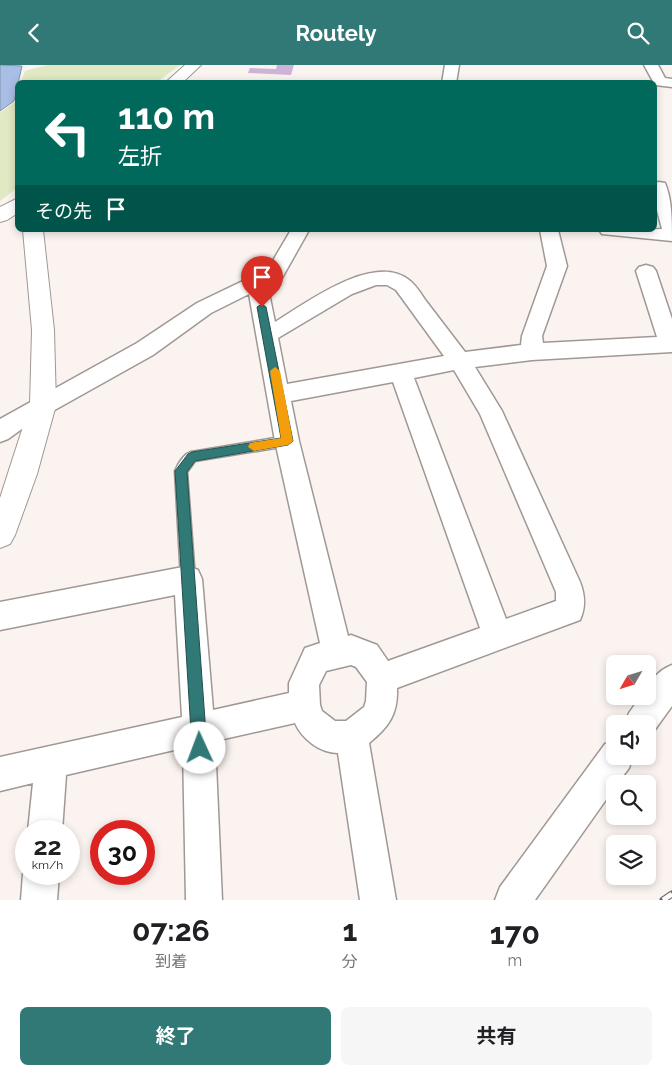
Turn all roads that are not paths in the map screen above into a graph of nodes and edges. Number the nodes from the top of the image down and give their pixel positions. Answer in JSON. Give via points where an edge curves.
{"nodes":[{"id":1,"x":194,"y":65,"type":"edge"},
{"id":2,"x":452,"y":65,"type":"edge"},
{"id":3,"x":651,"y":65,"type":"edge"},
{"id":4,"x":176,"y":80,"type":"edge"},
{"id":5,"x":450,"y":80,"type":"edge"},
{"id":6,"x":672,"y":83,"type":"edge"},
{"id":7,"x":662,"y":187,"type":"edge"},
{"id":8,"x":15,"y":205,"type":"edge"},
{"id":9,"x":0,"y":216,"type":"edge"},
{"id":10,"x":33,"y":232,"type":"edge"},
{"id":11,"x":299,"y":232,"type":"edge"},
{"id":12,"x":549,"y":232,"type":"edge"},
{"id":13,"x":651,"y":232,"type":"edge"},
{"id":14,"x":672,"y":233,"type":"edge"},
{"id":15,"x":646,"y":271,"type":"dead end"},
{"id":16,"x":254,"y":284,"type":"junction"},
{"id":17,"x":267,"y":335,"type":"junction"},
{"id":18,"x":671,"y":344,"type":"edge"},
{"id":19,"x":532,"y":352,"type":"junction"},
{"id":20,"x":460,"y":361,"type":"junction"},
{"id":21,"x":401,"y":372,"type":"junction"},
{"id":22,"x":280,"y":395,"type":"junction"},
{"id":23,"x":44,"y":405,"type":"junction"},
{"id":24,"x":0,"y":432,"type":"edge"},
{"id":25,"x":288,"y":441,"type":"junction"},
{"id":26,"x":0,"y":535,"type":"edge"},
{"id":27,"x":188,"y":579,"type":"junction"},
{"id":28,"x":0,"y":615,"type":"edge"},
{"id":29,"x":498,"y":636,"type":"junction"},
{"id":30,"x":337,"y":653,"type":"junction"},
{"id":31,"x":382,"y":678,"type":"junction"},
{"id":32,"x":672,"y":680,"type":"edge"},
{"id":33,"x":304,"y":705,"type":"junction"},
{"id":34,"x":647,"y":715,"type":"edge"},
{"id":35,"x":199,"y":729,"type":"junction"},
{"id":36,"x":352,"y":737,"type":"junction"},
{"id":37,"x":51,"y":762,"type":"junction"},
{"id":38,"x":610,"y":765,"type":"edge"},
{"id":39,"x":0,"y":774,"type":"edge"},
{"id":40,"x":46,"y":820,"type":"edge"},
{"id":41,"x":40,"y":885,"type":"edge"},
{"id":42,"x":39,"y":900,"type":"edge"},
{"id":43,"x":204,"y":900,"type":"edge"},
{"id":44,"x":378,"y":900,"type":"edge"},
{"id":45,"x":513,"y":900,"type":"edge"}],
"edges":[{"from":1,"to":4,"type":"street"},
{"from":2,"to":5,"type":"street"},
{"from":3,"to":6,"type":"street","via":[[660,83]]},
{"from":7,"to":14,"type":"street"},
{"from":8,"to":9,"type":"street"},
{"from":10,"to":23,"type":"street","via":[[43,330]]},
{"from":11,"to":16,"type":"street","via":[[275,273]]},
{"from":12,"to":19,"type":"street","via":[[556,266],[532,337]]},
{"from":13,"to":14,"type":"street"},
{"from":15,"to":18,"type":"street"},
{"from":16,"to":17,"type":"street","via":[[259,293]]},
{"from":16,"to":23,"type":"street","via":[[204,308],[145,349]]},
{"from":17,"to":20,"type":"street","via":[[356,285],[372,279],[390,279],[403,285]]},
{"from":17,"to":22,"type":"street"},
{"from":18,"to":19,"type":"street"},
{"from":19,"to":20,"type":"street"},
{"from":20,"to":21,"type":"street"},
{"from":20,"to":29,"type":"street","via":[[490,411],[570,592],[570,610]]},
{"from":21,"to":22,"type":"street"},
{"from":21,"to":29,"type":"street"},
{"from":22,"to":25,"type":"street"},
{"from":23,"to":24,"type":"street"},
{"from":23,"to":26,"type":"street"},
{"from":25,"to":27,"type":"lane","via":[[192,457],[181,471]]},
{"from":25,"to":30,"type":"street"},
{"from":27,"to":28,"type":"street"},
{"from":27,"to":35,"type":"street"},
{"from":29,"to":31,"type":"street"},
{"from":30,"to":31,"type":"street","via":[[352,650],[366,656]]},
{"from":30,"to":33,"type":"street","via":[[316,659],[304,683]]},
{"from":31,"to":36,"type":"street","via":[[382,703],[375,718]]},
{"from":32,"to":34,"type":"street"},
{"from":33,"to":35,"type":"street"},
{"from":33,"to":36,"type":"street","via":[[311,722],[330,737]]},
{"from":35,"to":37,"type":"street"},
{"from":35,"to":43,"type":"street"},
{"from":36,"to":44,"type":"street"},
{"from":37,"to":39,"type":"street"},
{"from":37,"to":40,"type":"street"},
{"from":38,"to":45,"type":"street"},
{"from":41,"to":42,"type":"street"}]}
